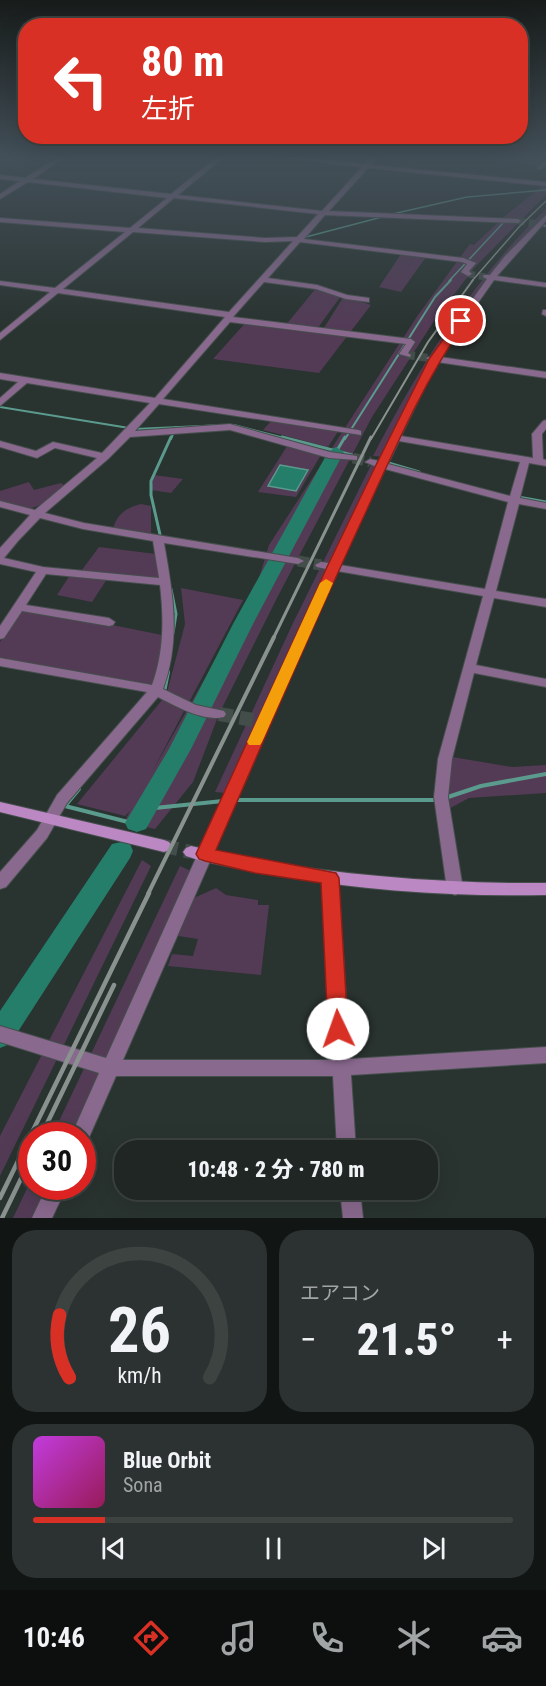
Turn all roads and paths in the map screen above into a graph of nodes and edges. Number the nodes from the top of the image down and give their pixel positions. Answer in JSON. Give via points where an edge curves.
{"nodes":[{"id":1,"x":152,"y":214,"type":"edge"},
{"id":2,"x":323,"y":214,"type":"edge"},
{"id":3,"x":344,"y":214,"type":"edge"},
{"id":4,"x":546,"y":217,"type":"edge"},
{"id":5,"x":0,"y":220,"type":"edge"},
{"id":6,"x":518,"y":221,"type":"tunnel mouth"},
{"id":7,"x":133,"y":230,"type":"junction"},
{"id":8,"x":300,"y":239,"type":"junction"},
{"id":9,"x":468,"y":274,"type":"dead end"},
{"id":10,"x":490,"y":277,"type":"junction"},
{"id":11,"x":263,"y":280,"type":"junction"},
{"id":12,"x":0,"y":283,"type":"edge"},
{"id":13,"x":546,"y":285,"type":"edge"},
{"id":14,"x":57,"y":291,"type":"junction"},
{"id":15,"x":366,"y":300,"type":"dead end"},
{"id":16,"x":230,"y":317,"type":"junction"},
{"id":17,"x":0,"y":337,"type":"edge"},
{"id":18,"x":407,"y":355,"type":"dead end"},
{"id":19,"x":431,"y":359,"type":"junction"},
{"id":20,"x":546,"y":375,"type":"edge"},
{"id":21,"x":0,"y":376,"type":"edge"},
{"id":22,"x":25,"y":380,"type":"junction"},
{"id":23,"x":156,"y":400,"type":"junction"},
{"id":24,"x":0,"y":403,"type":"edge"},
{"id":25,"x":544,"y":428,"type":"edge"},
{"id":26,"x":358,"y":433,"type":"dead end"},
{"id":27,"x":128,"y":434,"type":"junction"},
{"id":28,"x":396,"y":438,"type":"junction"},
{"id":29,"x":0,"y":444,"type":"edge"},
{"id":30,"x":104,"y":457,"type":"junction"},
{"id":31,"x":353,"y":458,"type":"tunnel mouth"},
{"id":32,"x":525,"y":460,"type":"junction"},
{"id":33,"x":542,"y":462,"type":"edge"},
{"id":34,"x":376,"y":464,"type":"junction"},
{"id":35,"x":514,"y":501,"type":"junction"},
{"id":36,"x":0,"y":504,"type":"edge"},
{"id":37,"x":546,"y":506,"type":"edge"},
{"id":38,"x":36,"y":514,"type":"junction"},
{"id":39,"x":158,"y":538,"type":"junction"},
{"id":40,"x":0,"y":556,"type":"edge"},
{"id":41,"x":0,"y":561,"type":"edge"},
{"id":42,"x":298,"y":561,"type":"tunnel mouth"},
{"id":43,"x":327,"y":566,"type":"junction"},
{"id":44,"x":43,"y":570,"type":"junction"},
{"id":45,"x":166,"y":582,"type":"junction"},
{"id":46,"x":488,"y":593,"type":"junction"},
{"id":47,"x":546,"y":603,"type":"edge"},
{"id":48,"x":19,"y":607,"type":"junction"},
{"id":49,"x":110,"y":622,"type":"dead end"},
{"id":50,"x":0,"y":634,"type":"edge"},
{"id":51,"x":0,"y":662,"type":"edge"},
{"id":52,"x":469,"y":668,"type":"junction"},
{"id":53,"x":546,"y":682,"type":"edge"},
{"id":54,"x":156,"y":691,"type":"junction"},
{"id":55,"x":219,"y":714,"type":"tunnel mouth"},
{"id":56,"x":0,"y":807,"type":"edge"},
{"id":57,"x":51,"y":818,"type":"junction"},
{"id":58,"x":164,"y":846,"type":"tunnel mouth"},
{"id":59,"x":198,"y":853,"type":"junction"},
{"id":60,"x":330,"y":878,"type":"junction"},
{"id":61,"x":0,"y":883,"type":"edge"},
{"id":62,"x":455,"y":889,"type":"junction"},
{"id":63,"x":546,"y":889,"type":"edge"},
{"id":64,"x":0,"y":1034,"type":"edge"},
{"id":65,"x":546,"y":1055,"type":"edge"},
{"id":66,"x":111,"y":1068,"type":"junction"},
{"id":67,"x":340,"y":1068,"type":"junction"},
{"id":68,"x":86,"y":1122,"type":"edge"},
{"id":69,"x":346,"y":1140,"type":"edge"},
{"id":70,"x":50,"y":1200,"type":"edge"},
{"id":71,"x":351,"y":1200,"type":"edge"},
{"id":72,"x":42,"y":1218,"type":"edge"},
{"id":73,"x":353,"y":1218,"type":"edge"}],
"edges":[{"from":1,"to":7,"type":"street"},
{"from":2,"to":8,"type":"street"},
{"from":3,"to":6,"type":"street"},
{"from":4,"to":10,"type":"street"},
{"from":5,"to":7,"type":"street"},
{"from":7,"to":8,"type":"street"},
{"from":7,"to":14,"type":"street"},
{"from":8,"to":9,"type":"street","via":[[463,260],[472,263],[465,272]]},
{"from":8,"to":11,"type":"street"},
{"from":10,"to":13,"type":"street"},
{"from":10,"to":19,"type":"street"},
{"from":11,"to":15,"type":"street","via":[[317,287]]},
{"from":11,"to":16,"type":"street"},
{"from":12,"to":14,"type":"street"},
{"from":14,"to":16,"type":"street"},
{"from":14,"to":17,"type":"street"},
{"from":16,"to":18,"type":"street","via":[[411,342],[403,354]]},
{"from":16,"to":23,"type":"street"},
{"from":19,"to":20,"type":"street"},
{"from":19,"to":28,"type":"street"},
{"from":21,"to":22,"type":"street"},
{"from":22,"to":23,"type":"street"},
{"from":22,"to":24,"type":"street"},
{"from":23,"to":26,"type":"street"},
{"from":23,"to":27,"type":"street"},
{"from":25,"to":33,"type":"street","via":[[537,434]]},
{"from":27,"to":30,"type":"street"},
{"from":27,"to":31,"type":"street","via":[[230,427]]},
{"from":28,"to":32,"type":"street"},
{"from":28,"to":34,"type":"street"},
{"from":29,"to":30,"type":"street","via":[[37,455],[53,445]]},
{"from":30,"to":38,"type":"street"},
{"from":32,"to":33,"type":"street"},
{"from":32,"to":35,"type":"street"},
{"from":34,"to":35,"type":"street"},
{"from":34,"to":43,"type":"street"},
{"from":35,"to":37,"type":"street"},
{"from":35,"to":46,"type":"street"},
{"from":36,"to":38,"type":"street"},
{"from":38,"to":39,"type":"street"},
{"from":38,"to":40,"type":"street"},
{"from":39,"to":42,"type":"street"},
{"from":39,"to":45,"type":"street"},
{"from":41,"to":44,"type":"street"},
{"from":43,"to":46,"type":"street"},
{"from":43,"to":59,"type":"street"},
{"from":44,"to":45,"type":"street"},
{"from":44,"to":48,"type":"street"},
{"from":45,"to":54,"type":"street","via":[[171,618]]},
{"from":46,"to":47,"type":"street"},
{"from":46,"to":52,"type":"street"},
{"from":48,"to":49,"type":"street"},
{"from":48,"to":50,"type":"street"},
{"from":51,"to":54,"type":"street"},
{"from":52,"to":53,"type":"street"},
{"from":52,"to":62,"type":"street","via":[[445,759],[441,797]]},
{"from":54,"to":55,"type":"street","via":[[193,709]]},
{"from":54,"to":57,"type":"street","via":[[62,799]]},
{"from":56,"to":57,"type":"street"},
{"from":57,"to":58,"type":"street"},
{"from":57,"to":61,"type":"street"},
{"from":59,"to":60,"type":"street"},
{"from":59,"to":66,"type":"street"},
{"from":60,"to":62,"type":"street"},
{"from":60,"to":67,"type":"street"},
{"from":62,"to":63,"type":"street"},
{"from":64,"to":66,"type":"street"},
{"from":65,"to":67,"type":"street"},
{"from":66,"to":67,"type":"street"},
{"from":66,"to":68,"type":"street"},
{"from":67,"to":69,"type":"street"},
{"from":70,"to":72,"type":"street"},
{"from":71,"to":73,"type":"street"}]}
